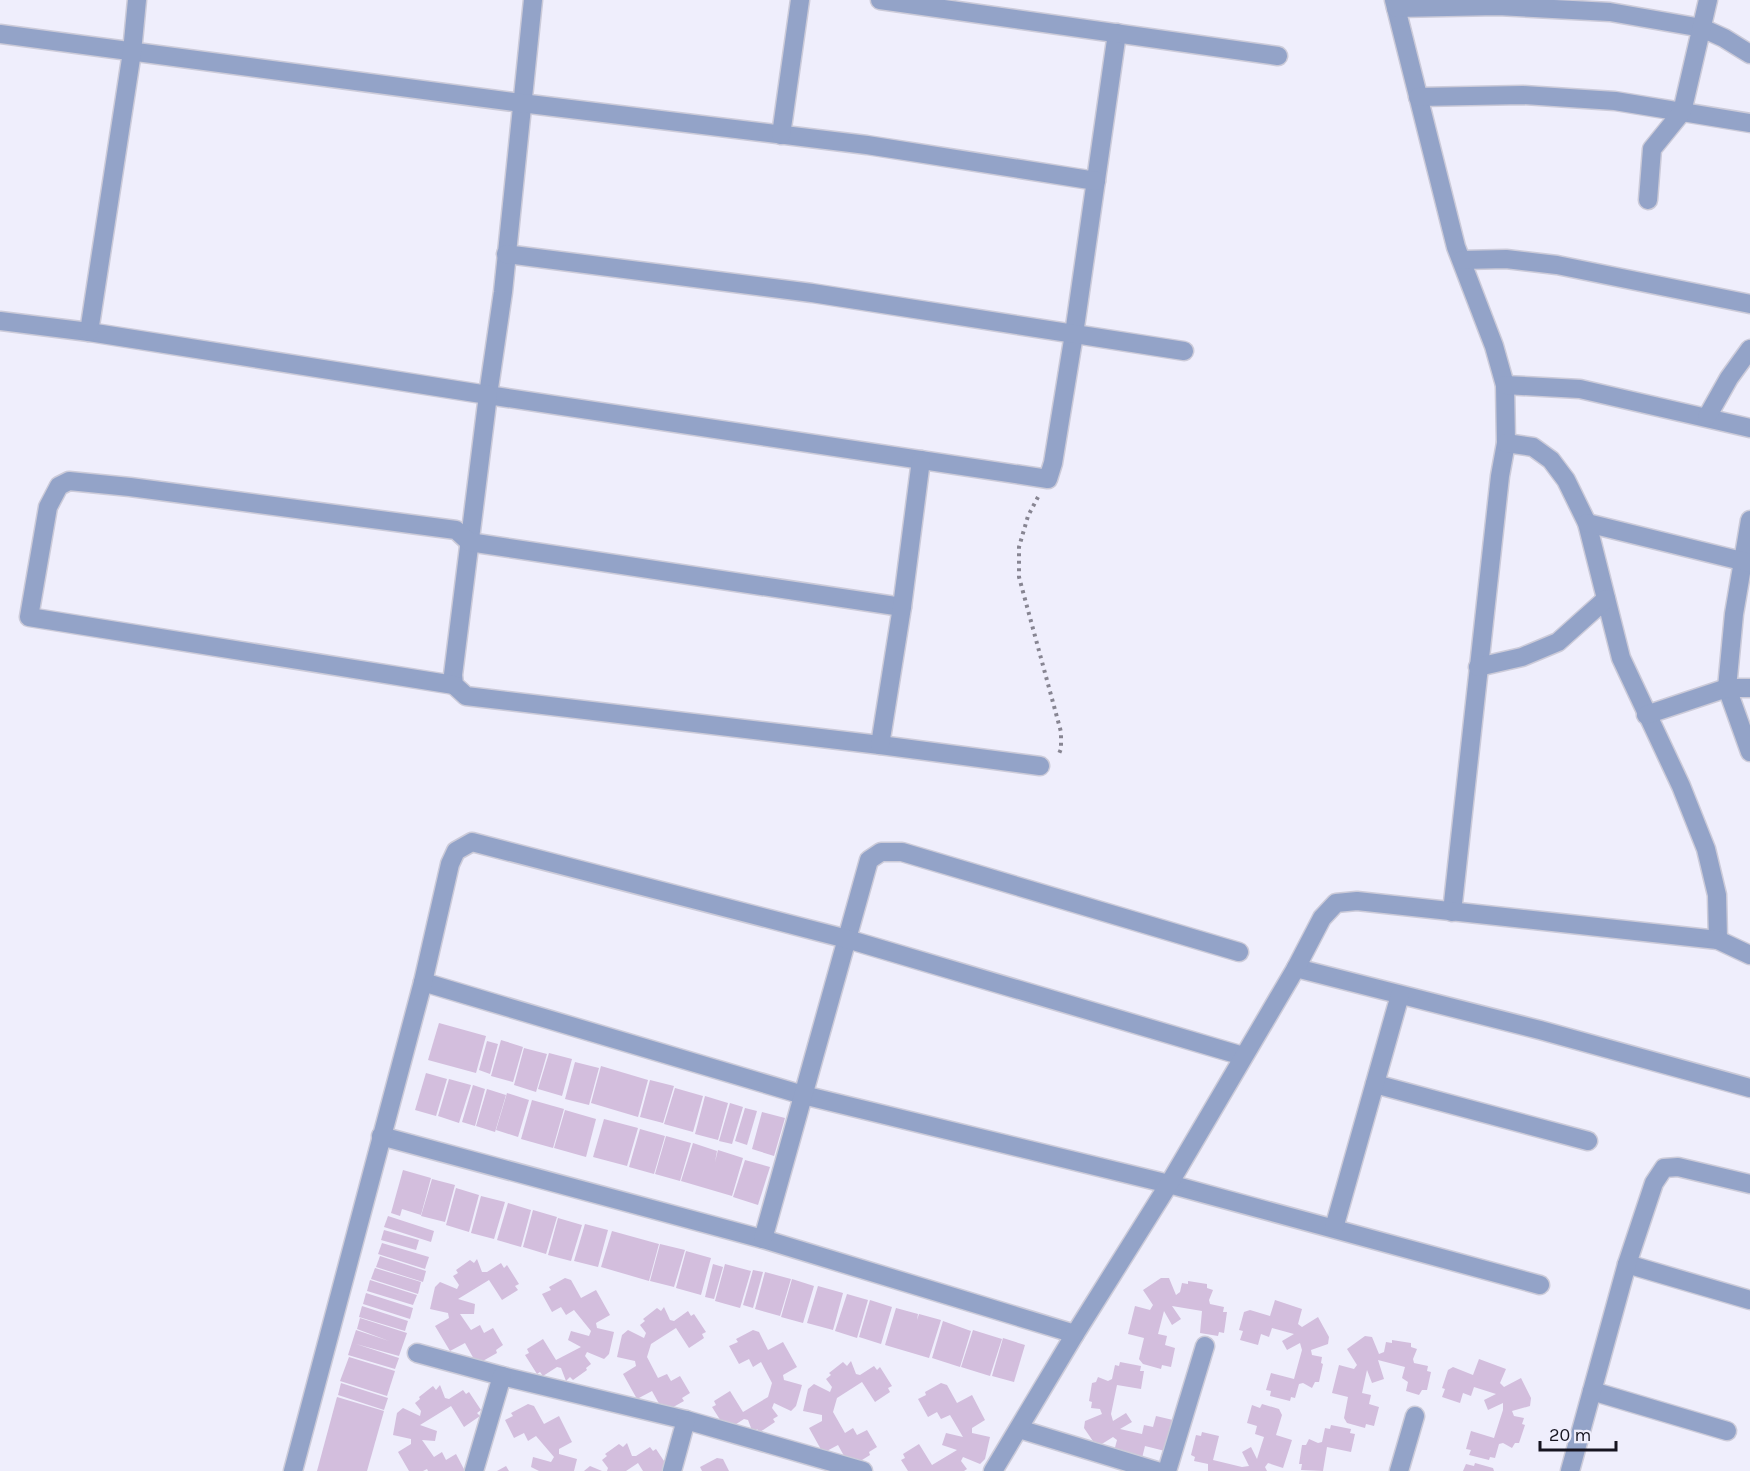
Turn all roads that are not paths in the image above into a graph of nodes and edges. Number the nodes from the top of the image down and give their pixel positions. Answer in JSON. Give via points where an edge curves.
{"nodes":[{"id":1,"x":137,"y":0,"type":"edge"},
{"id":2,"x":533,"y":0,"type":"edge"},
{"id":3,"x":800,"y":0,"type":"edge"},
{"id":4,"x":880,"y":0,"type":"edge"},
{"id":5,"x":1708,"y":0,"type":"edge"},
{"id":6,"x":1395,"y":4,"type":"edge"},
{"id":7,"x":1702,"y":28,"type":"junction"},
{"id":8,"x":1117,"y":33,"type":"junction"},
{"id":9,"x":0,"y":34,"type":"edge"},
{"id":10,"x":132,"y":52,"type":"junction"},
{"id":11,"x":1750,"y":54,"type":"edge"},
{"id":12,"x":1278,"y":56,"type":"dead end"},
{"id":13,"x":1418,"y":98,"type":"junction"},
{"id":14,"x":521,"y":103,"type":"junction"},
{"id":15,"x":1682,"y":112,"type":"junction"},
{"id":16,"x":1750,"y":123,"type":"edge"},
{"id":17,"x":782,"y":135,"type":"junction"},
{"id":18,"x":1096,"y":181,"type":"junction"},
{"id":19,"x":1648,"y":200,"type":"dead end"},
{"id":20,"x":506,"y":254,"type":"junction"},
{"id":21,"x":1462,"y":260,"type":"junction"},
{"id":22,"x":1750,"y":304,"type":"edge"},
{"id":23,"x":0,"y":321,"type":"edge"},
{"id":24,"x":89,"y":332,"type":"junction"},
{"id":25,"x":1074,"y":334,"type":"junction"},
{"id":26,"x":1750,"y":350,"type":"edge"},
{"id":27,"x":1184,"y":351,"type":"dead end"},
{"id":28,"x":1505,"y":385,"type":"junction"},
{"id":29,"x":488,"y":394,"type":"junction"},
{"id":30,"x":1707,"y":417,"type":"junction"},
{"id":31,"x":1750,"y":428,"type":"edge"},
{"id":32,"x":1506,"y":443,"type":"junction"},
{"id":33,"x":921,"y":460,"type":"junction"},
{"id":34,"x":1750,"y":519,"type":"edge"},
{"id":35,"x":1587,"y":523,"type":"junction"},
{"id":36,"x":469,"y":542,"type":"junction"},
{"id":37,"x":1746,"y":562,"type":"edge"},
{"id":38,"x":1606,"y":599,"type":"junction"},
{"id":39,"x":902,"y":607,"type":"junction"},
{"id":40,"x":1479,"y":667,"type":"junction"},
{"id":41,"x":454,"y":685,"type":"junction"},
{"id":42,"x":1727,"y":688,"type":"junction"},
{"id":43,"x":1750,"y":688,"type":"edge"},
{"id":44,"x":1646,"y":715,"type":"junction"},
{"id":45,"x":880,"y":745,"type":"junction"},
{"id":46,"x":1750,"y":752,"type":"edge"},
{"id":47,"x":1040,"y":766,"type":"road end"},
{"id":48,"x":1452,"y":912,"type":"junction"},
{"id":49,"x":847,"y":939,"type":"junction"},
{"id":50,"x":1718,"y":940,"type":"junction"},
{"id":51,"x":1239,"y":952,"type":"dead end"},
{"id":52,"x":1750,"y":955,"type":"edge"},
{"id":53,"x":1296,"y":968,"type":"junction"},
{"id":54,"x":423,"y":982,"type":"junction"},
{"id":55,"x":1400,"y":995,"type":"junction"},
{"id":56,"x":1243,"y":1056,"type":"junction"},
{"id":57,"x":1375,"y":1084,"type":"junction"},
{"id":58,"x":1750,"y":1088,"type":"edge"},
{"id":59,"x":803,"y":1095,"type":"junction"},
{"id":60,"x":381,"y":1136,"type":"junction"},
{"id":61,"x":1588,"y":1141,"type":"dead end"},
{"id":62,"x":1169,"y":1184,"type":"junction"},
{"id":63,"x":1750,"y":1184,"type":"edge"},
{"id":64,"x":1334,"y":1228,"type":"junction"},
{"id":65,"x":763,"y":1239,"type":"junction"},
{"id":66,"x":1627,"y":1264,"type":"junction"},
{"id":67,"x":1540,"y":1285,"type":"dead end"},
{"id":68,"x":1750,"y":1299,"type":"edge"},
{"id":69,"x":1076,"y":1334,"type":"junction"},
{"id":70,"x":1205,"y":1346,"type":"dead end"},
{"id":71,"x":417,"y":1353,"type":"dead end"},
{"id":72,"x":502,"y":1376,"type":"junction"},
{"id":73,"x":1592,"y":1391,"type":"junction"},
{"id":74,"x":1414,"y":1416,"type":"dead end"},
{"id":75,"x":686,"y":1420,"type":"junction"},
{"id":76,"x":1019,"y":1429,"type":"junction"},
{"id":77,"x":1726,"y":1431,"type":"dead end"},
{"id":78,"x":293,"y":1471,"type":"edge"},
{"id":79,"x":474,"y":1471,"type":"edge"},
{"id":80,"x":672,"y":1471,"type":"edge"},
{"id":81,"x":863,"y":1471,"type":"edge"},
{"id":82,"x":993,"y":1471,"type":"edge"},
{"id":83,"x":1157,"y":1471,"type":"edge"},
{"id":84,"x":1167,"y":1471,"type":"edge"},
{"id":85,"x":1399,"y":1471,"type":"edge"},
{"id":86,"x":1570,"y":1471,"type":"edge"}],
"edges":[{"from":1,"to":10,"type":"street"},
{"from":2,"to":14,"type":"street"},
{"from":3,"to":17,"type":"street"},
{"from":4,"to":8,"type":"street"},
{"from":5,"to":7,"type":"street"},
{"from":6,"to":7,"type":"street","via":[[1610,12]]},
{"from":6,"to":13,"type":"street"},
{"from":7,"to":11,"type":"street"},
{"from":7,"to":15,"type":"street"},
{"from":8,"to":12,"type":"street"},
{"from":8,"to":18,"type":"street"},
{"from":9,"to":10,"type":"street"},
{"from":10,"to":14,"type":"street"},
{"from":10,"to":24,"type":"street"},
{"from":13,"to":15,"type":"street","via":[[1523,95],[1616,101]]},
{"from":13,"to":21,"type":"street"},
{"from":14,"to":17,"type":"street"},
{"from":14,"to":20,"type":"street"},
{"from":15,"to":16,"type":"street"},
{"from":15,"to":19,"type":"street","via":[[1652,149]]},
{"from":17,"to":18,"type":"street"},
{"from":18,"to":25,"type":"street"},
{"from":20,"to":25,"type":"street","via":[[812,293]]},
{"from":20,"to":29,"type":"street"},
{"from":21,"to":22,"type":"street","via":[[1506,259],[1557,265]]},
{"from":21,"to":28,"type":"street"},
{"from":23,"to":24,"type":"street"},
{"from":24,"to":29,"type":"street"},
{"from":25,"to":27,"type":"street"},
{"from":25,"to":33,"type":"street","via":[[1048,479]]},
{"from":26,"to":30,"type":"street"},
{"from":28,"to":30,"type":"street","via":[[1580,390]]},
{"from":28,"to":32,"type":"street"},
{"from":29,"to":33,"type":"street"},
{"from":29,"to":36,"type":"street"},
{"from":30,"to":31,"type":"street"},
{"from":32,"to":35,"type":"street","via":[[1533,447],[1551,460],[1566,480]]},
{"from":32,"to":40,"type":"street"},
{"from":33,"to":39,"type":"street"},
{"from":34,"to":37,"type":"street"},
{"from":35,"to":37,"type":"street"},
{"from":35,"to":38,"type":"street"},
{"from":36,"to":39,"type":"street"},
{"from":36,"to":41,"type":"street"},
{"from":36,"to":41,"type":"street","via":[[456,530],[69,482],[58,486],[48,507],[29,617]]},
{"from":37,"to":42,"type":"street"},
{"from":38,"to":40,"type":"street","via":[[1558,642],[1522,657]]},
{"from":38,"to":44,"type":"street","via":[[1621,658]]},
{"from":39,"to":45,"type":"street"},
{"from":40,"to":48,"type":"street"},
{"from":41,"to":45,"type":"street","via":[[465,696]]},
{"from":42,"to":43,"type":"street"},
{"from":42,"to":44,"type":"street"},
{"from":42,"to":46,"type":"street"},
{"from":44,"to":50,"type":"street","via":[[1706,849],[1717,895]]},
{"from":45,"to":47,"type":"street"},
{"from":48,"to":50,"type":"street"},
{"from":48,"to":53,"type":"street","via":[[1357,901],[1336,903],[1322,918]]},
{"from":49,"to":51,"type":"street","via":[[869,860],[881,852],[902,852]]},
{"from":49,"to":54,"type":"street","via":[[472,842],[456,851],[450,864]]},
{"from":49,"to":56,"type":"street"},
{"from":49,"to":59,"type":"street"},
{"from":50,"to":52,"type":"street"},
{"from":53,"to":55,"type":"street"},
{"from":53,"to":56,"type":"street"},
{"from":54,"to":59,"type":"street"},
{"from":54,"to":60,"type":"street"},
{"from":55,"to":57,"type":"street"},
{"from":55,"to":58,"type":"street"},
{"from":56,"to":62,"type":"street"},
{"from":57,"to":61,"type":"street"},
{"from":57,"to":64,"type":"street"},
{"from":59,"to":62,"type":"street"},
{"from":59,"to":65,"type":"street"},
{"from":60,"to":65,"type":"street"},
{"from":60,"to":78,"type":"street"},
{"from":62,"to":64,"type":"street"},
{"from":62,"to":69,"type":"street"},
{"from":63,"to":66,"type":"street","via":[[1678,1167],[1664,1168],[1654,1183]]},
{"from":64,"to":67,"type":"street"},
{"from":65,"to":69,"type":"street"},
{"from":66,"to":68,"type":"street"},
{"from":66,"to":73,"type":"street"},
{"from":69,"to":76,"type":"street"},
{"from":70,"to":84,"type":"street"},
{"from":71,"to":72,"type":"street"},
{"from":72,"to":75,"type":"street"},
{"from":72,"to":79,"type":"street"},
{"from":73,"to":77,"type":"street"},
{"from":73,"to":86,"type":"street"},
{"from":74,"to":85,"type":"street"},
{"from":75,"to":80,"type":"street"},
{"from":75,"to":81,"type":"street"},
{"from":76,"to":82,"type":"street"},
{"from":76,"to":83,"type":"street"}]}
